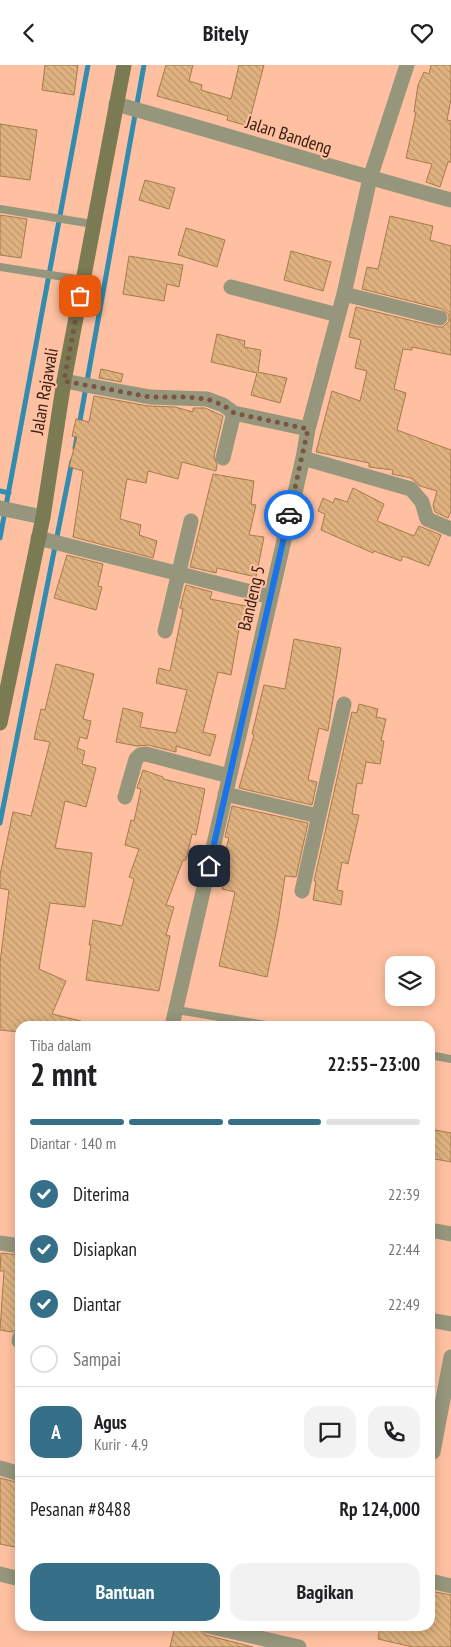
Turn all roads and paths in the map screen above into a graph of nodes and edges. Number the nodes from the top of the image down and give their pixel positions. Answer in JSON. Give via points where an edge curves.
{"nodes":[{"id":1,"x":124,"y":65,"type":"edge"},
{"id":2,"x":408,"y":65,"type":"edge"},
{"id":3,"x":116,"y":104,"type":"junction"},
{"id":4,"x":370,"y":178,"type":"junction"},
{"id":5,"x":451,"y":201,"type":"edge"},
{"id":6,"x":0,"y":209,"type":"edge"},
{"id":7,"x":93,"y":223,"type":"junction"},
{"id":8,"x":0,"y":267,"type":"edge"},
{"id":9,"x":83,"y":280,"type":"junction"},
{"id":10,"x":231,"y":287,"type":"dead end"},
{"id":11,"x":344,"y":294,"type":"junction"},
{"id":12,"x":338,"y":315,"type":"junction"},
{"id":13,"x":440,"y":318,"type":"dead end"},
{"id":14,"x":64,"y":381,"type":"junction"},
{"id":15,"x":234,"y":413,"type":"junction"},
{"id":16,"x":308,"y":429,"type":"junction"},
{"id":17,"x":223,"y":458,"type":"dead end"},
{"id":18,"x":303,"y":458,"type":"junction"},
{"id":19,"x":0,"y":508,"type":"edge"},
{"id":20,"x":43,"y":517,"type":"junction"},
{"id":21,"x":191,"y":521,"type":"dead end"},
{"id":22,"x":451,"y":529,"type":"edge"},
{"id":23,"x":38,"y":538,"type":"junction"},
{"id":24,"x":179,"y":572,"type":"junction"},
{"id":25,"x":271,"y":597,"type":"junction"},
{"id":26,"x":165,"y":631,"type":"dead end"},
{"id":27,"x":344,"y":704,"type":"dead end"},
{"id":28,"x":0,"y":723,"type":"edge"},
{"id":29,"x":229,"y":776,"type":"junction"},
{"id":30,"x":225,"y":794,"type":"junction"},
{"id":31,"x":125,"y":797,"type":"dead end"},
{"id":32,"x":318,"y":816,"type":"junction"},
{"id":33,"x":302,"y":891,"type":"dead end"},
{"id":34,"x":177,"y":1009,"type":"junction"},
{"id":35,"x":173,"y":1021,"type":"edge"},
{"id":36,"x":244,"y":1021,"type":"edge"},
{"id":37,"x":435,"y":1056,"type":"edge"},
{"id":38,"x":451,"y":1059,"type":"edge"},
{"id":39,"x":435,"y":1231,"type":"edge"},
{"id":40,"x":451,"y":1234,"type":"edge"},
{"id":41,"x":0,"y":1243,"type":"edge"},
{"id":42,"x":15,"y":1245,"type":"edge"},
{"id":43,"x":435,"y":1321,"type":"edge"},
{"id":44,"x":451,"y":1324,"type":"edge"},
{"id":45,"x":451,"y":1357,"type":"edge"},
{"id":46,"x":435,"y":1441,"type":"edge"},
{"id":47,"x":0,"y":1468,"type":"edge"},
{"id":48,"x":15,"y":1472,"type":"edge"},
{"id":49,"x":0,"y":1574,"type":"edge"},
{"id":50,"x":15,"y":1578,"type":"edge"},
{"id":51,"x":435,"y":1582,"type":"edge"},
{"id":52,"x":451,"y":1586,"type":"edge"},
{"id":53,"x":229,"y":1631,"type":"edge"},
{"id":54,"x":298,"y":1647,"type":"edge"}],
"edges":[{"from":1,"to":3,"type":"main road","name":"Jalan Rajawali"},
{"from":2,"to":4,"type":"street","name":"Bandeng 5"},
{"from":3,"to":4,"type":"street","name":"Jalan Bandeng"},
{"from":3,"to":7,"type":"main road","name":"Jalan Rajawali"},
{"from":4,"to":5,"type":"street","name":"Jalan Bandeng"},
{"from":4,"to":11,"type":"street","name":"Bandeng 5"},
{"from":6,"to":7,"type":"lane"},
{"from":7,"to":9,"type":"main road","name":"Jalan Rajawali"},
{"from":8,"to":9,"type":"lane"},
{"from":9,"to":14,"type":"main road","name":"Jalan Rajawali"},
{"from":10,"to":12,"type":"street"},
{"from":11,"to":12,"type":"street","name":"Bandeng 5"},
{"from":11,"to":13,"type":"street"},
{"from":12,"to":16,"type":"street","name":"Bandeng 5"},
{"from":14,"to":15,"type":"street","via":[[150,397],[207,399]]},
{"from":14,"to":20,"type":"main road","name":"Jalan Rajawali"},
{"from":15,"to":16,"type":"street"},
{"from":15,"to":17,"type":"street"},
{"from":16,"to":18,"type":"street","name":"Bandeng 5"},
{"from":18,"to":22,"type":"street","via":[[411,489],[422,502],[427,519]]},
{"from":18,"to":25,"type":"street","name":"Bandeng 5"},
{"from":19,"to":20,"type":"street"},
{"from":20,"to":23,"type":"main road","name":"Jalan Rajawali"},
{"from":21,"to":24,"type":"street"},
{"from":23,"to":24,"type":"street"},
{"from":23,"to":28,"type":"main road","name":"Jalan Rajawali"},
{"from":24,"to":25,"type":"street"},
{"from":24,"to":26,"type":"street"},
{"from":25,"to":29,"type":"street","name":"Bandeng 5"},
{"from":27,"to":32,"type":"street"},
{"from":29,"to":30,"type":"street","name":"Bandeng 5"},
{"from":29,"to":31,"type":"street","via":[[140,755]]},
{"from":30,"to":32,"type":"street"},
{"from":30,"to":34,"type":"street","name":"Bandeng 5"},
{"from":32,"to":33,"type":"street"},
{"from":34,"to":35,"type":"street","name":"Bandeng 5"},
{"from":34,"to":36,"type":"lane"},
{"from":37,"to":38,"type":"lane"},
{"from":39,"to":40,"type":"street"},
{"from":41,"to":42,"type":"street"},
{"from":43,"to":44,"type":"street"},
{"from":45,"to":46,"type":"street"},
{"from":47,"to":48,"type":"street"},
{"from":49,"to":50,"type":"street"},
{"from":51,"to":52,"type":"street"},
{"from":53,"to":54,"type":"street"}]}
